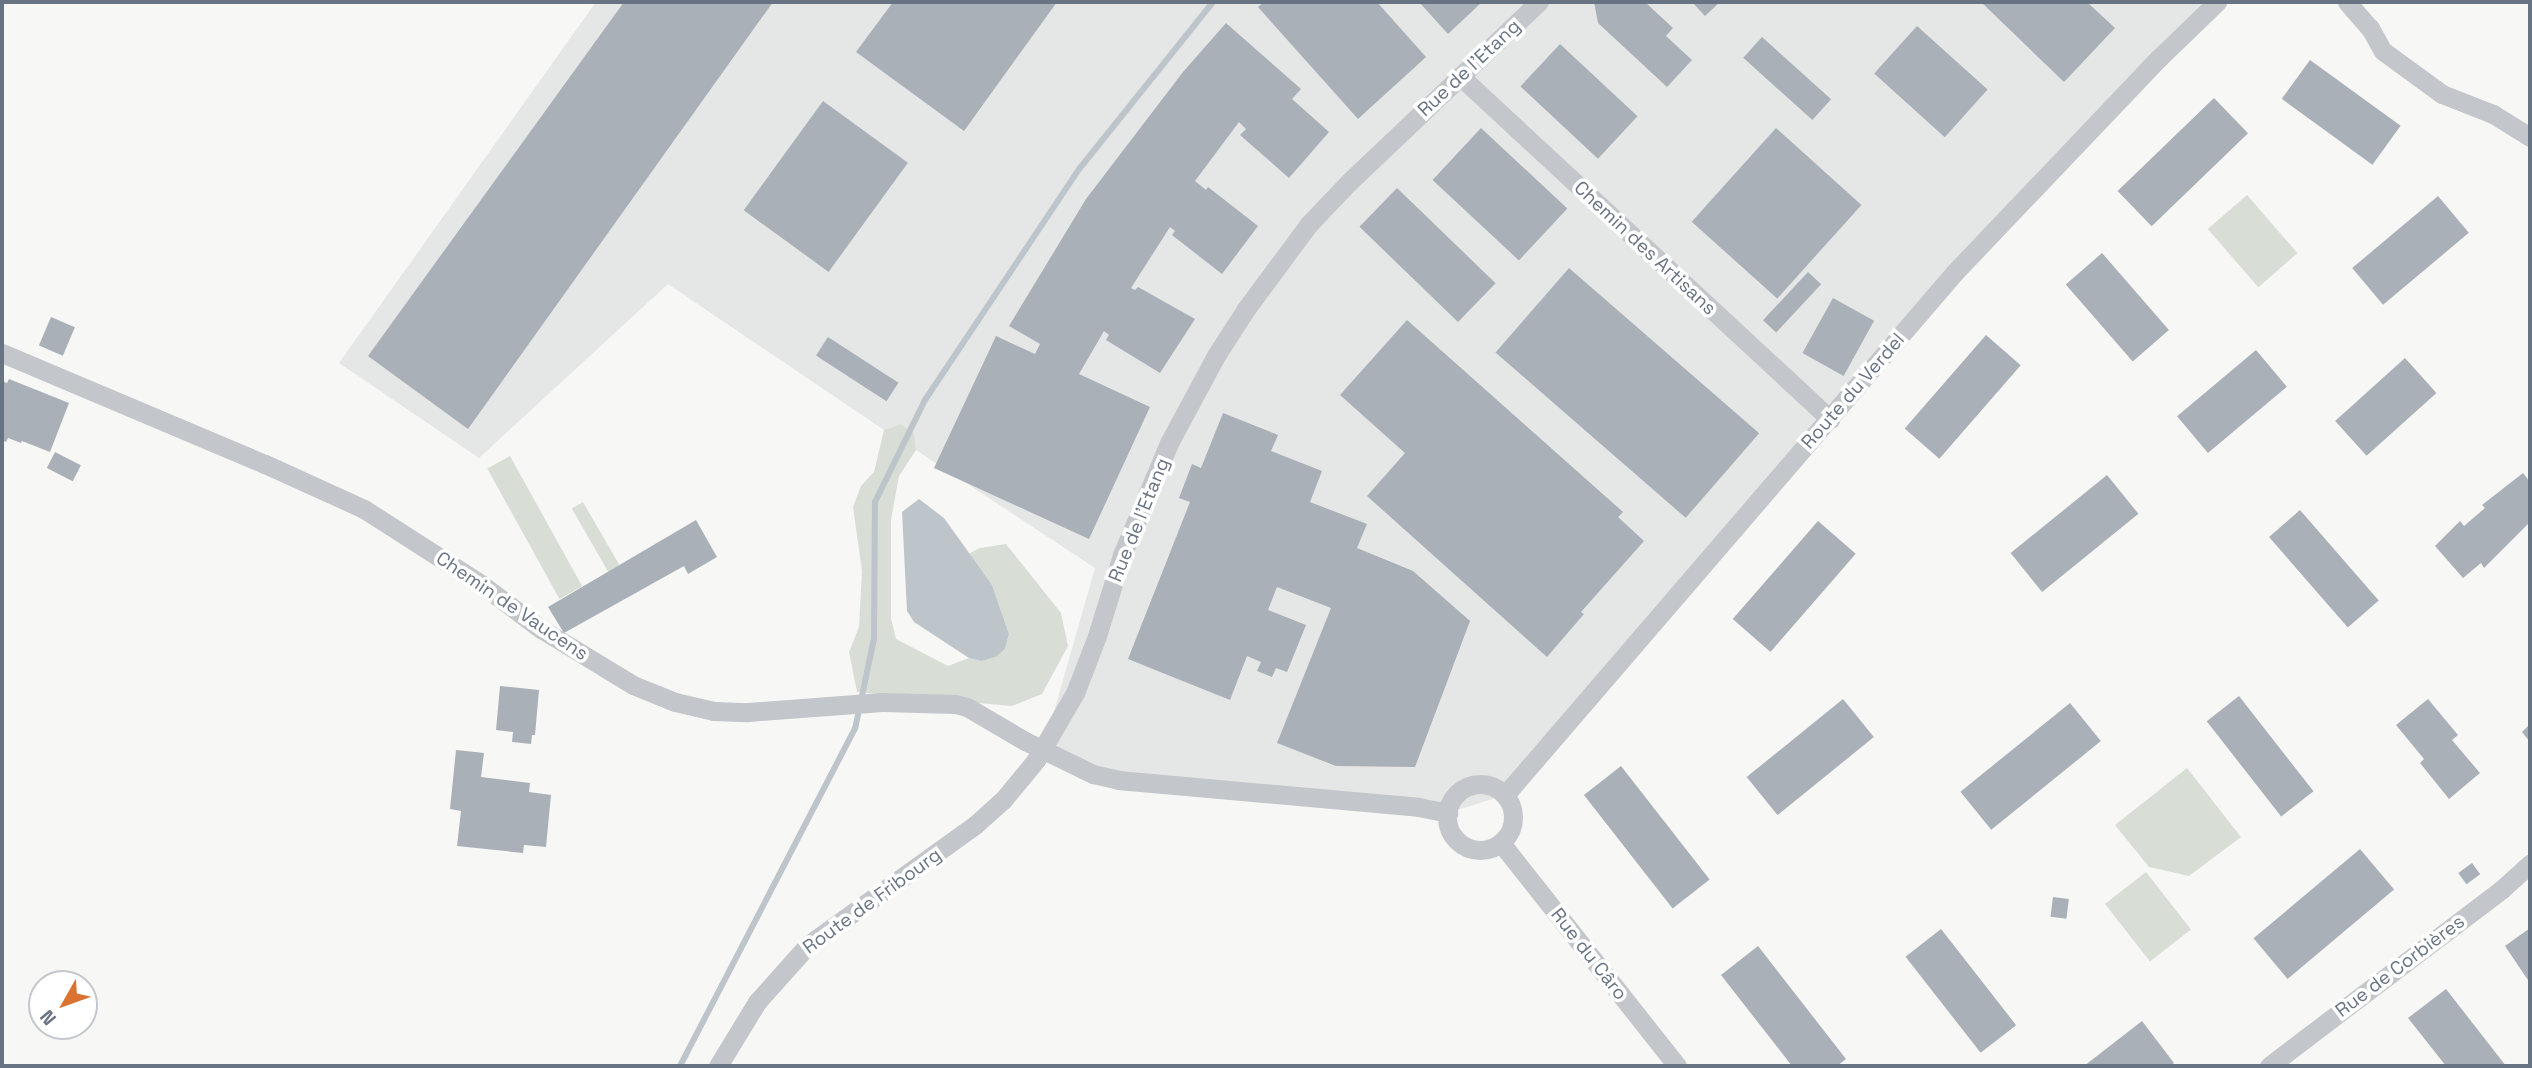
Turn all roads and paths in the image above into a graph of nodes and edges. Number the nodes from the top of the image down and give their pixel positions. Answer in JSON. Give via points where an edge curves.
{"nodes":[{"id":1,"x":1539,"y":2,"type":"edge"},
{"id":2,"x":2217,"y":2,"type":"edge"},
{"id":3,"x":2347,"y":2,"type":"edge"},
{"id":4,"x":1460,"y":76,"type":"junction"},
{"id":5,"x":2530,"y":137,"type":"edge"},
{"id":6,"x":2,"y":353,"type":"edge"},
{"id":7,"x":1830,"y":419,"type":"junction"},
{"id":8,"x":1043,"y":750,"type":"junction"},
{"id":9,"x":1505,"y":795,"type":"junction"},
{"id":10,"x":1448,"y":813,"type":"junction"},
{"id":11,"x":1501,"y":843,"type":"junction"},
{"id":12,"x":2530,"y":864,"type":"edge"},
{"id":13,"x":718,"y":1066,"type":"edge"},
{"id":14,"x":1676,"y":1066,"type":"edge"},
{"id":15,"x":2269,"y":1066,"type":"edge"}],
"edges":[{"from":1,"to":4,"type":"street","name":"Rue de l'Etang"},
{"from":2,"to":7,"type":"street","name":"Route du Verdel","via":[[1978,246]]},
{"from":3,"to":5,"type":"street","via":[[2371,28],[2382,51],[2442,94],[2493,114]]},
{"from":4,"to":7,"type":"street","name":"Chemin des Artisans"},
{"from":4,"to":8,"type":"street","name":"Rue de l'Etang","via":[[1309,225],[1217,354],[1146,495],[1075,693]]},
{"from":6,"to":8,"type":"street","name":"Chemin de Vaucens","via":[[364,509],[481,584],[541,629],[633,685],[674,702],[713,711],[748,712],[925,701],[967,707]]},
{"from":7,"to":9,"type":"street","name":"Route du Verdel"},
{"from":8,"to":10,"type":"street","via":[[1093,774],[1118,780]]},
{"from":8,"to":13,"type":"street","name":"Route de Fribourg","via":[[1009,793],[975,825],[830,927],[799,955],[757,1002]]},
{"from":9,"to":10,"type":"street","via":[[1487,784],[1476,784],[1457,794]]},
{"from":9,"to":11,"type":"street","via":[[1514,814]]},
{"from":10,"to":11,"type":"street","via":[[1451,832],[1465,846],[1483,850]]},
{"from":11,"to":14,"type":"street","name":"Rue du Câro"},
{"from":12,"to":15,"type":"street","name":"Rue de Corbières"}]}
